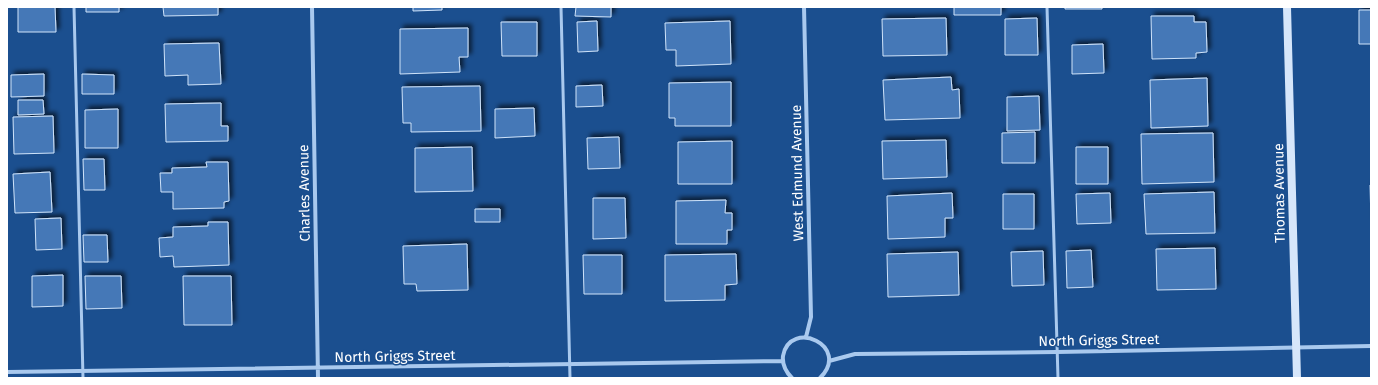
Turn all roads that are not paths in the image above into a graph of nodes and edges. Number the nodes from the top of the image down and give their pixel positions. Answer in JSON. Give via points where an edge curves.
{"nodes":[{"id":1,"x":74,"y":7,"type":"edge"},
{"id":2,"x":312,"y":7,"type":"edge"},
{"id":3,"x":561,"y":7,"type":"edge"},
{"id":4,"x":804,"y":7,"type":"edge"},
{"id":5,"x":1048,"y":7,"type":"edge"},
{"id":6,"x":1287,"y":7,"type":"edge"},
{"id":7,"x":806,"y":337,"type":"junction"},
{"id":8,"x":1371,"y":346,"type":"edge"},
{"id":9,"x":1296,"y":348,"type":"junction"},
{"id":10,"x":1057,"y":352,"type":"junction"},
{"id":11,"x":783,"y":361,"type":"junction"},
{"id":12,"x":829,"y":362,"type":"junction"},
{"id":13,"x":570,"y":364,"type":"junction"},
{"id":14,"x":317,"y":368,"type":"junction"},
{"id":15,"x":7,"y":372,"type":"edge"},
{"id":16,"x":83,"y":372,"type":"junction"},
{"id":17,"x":83,"y":378,"type":"edge"},
{"id":18,"x":318,"y":378,"type":"edge"},
{"id":19,"x":570,"y":378,"type":"edge"},
{"id":20,"x":792,"y":378,"type":"edge"},
{"id":21,"x":820,"y":378,"type":"edge"},
{"id":22,"x":1058,"y":378,"type":"edge"},
{"id":23,"x":1297,"y":378,"type":"edge"}],
"edges":[{"from":1,"to":16,"type":"lane"},
{"from":2,"to":14,"type":"street","name":"Charles Avenue"},
{"from":3,"to":13,"type":"lane"},
{"from":4,"to":7,"type":"street","name":"West Edmund Avenue","via":[[811,318]]},
{"from":5,"to":10,"type":"lane"},
{"from":6,"to":9,"type":"street","name":"Thomas Avenue"},
{"from":7,"to":11,"type":"street","via":[[799,338],[787,347]]},
{"from":7,"to":12,"type":"street","via":[[813,338],[825,347]]},
{"from":8,"to":9,"type":"street","name":"North Griggs Street"},
{"from":9,"to":10,"type":"street","name":"North Griggs Street"},
{"from":9,"to":23,"type":"street","name":"Thomas Avenue"},
{"from":10,"to":12,"type":"street","name":"North Griggs Street","via":[[855,354]]},
{"from":10,"to":22,"type":"lane"},
{"from":11,"to":13,"type":"street","name":"North Griggs Street"},
{"from":11,"to":20,"type":"street","via":[[786,372]]},
{"from":12,"to":21,"type":"street"},
{"from":13,"to":14,"type":"street","name":"North Griggs Street"},
{"from":13,"to":19,"type":"lane"},
{"from":14,"to":16,"type":"street","name":"North Griggs Street"},
{"from":14,"to":18,"type":"street","name":"Charles Avenue"},
{"from":15,"to":16,"type":"street","name":"North Griggs Street"},
{"from":16,"to":17,"type":"lane"}]}
